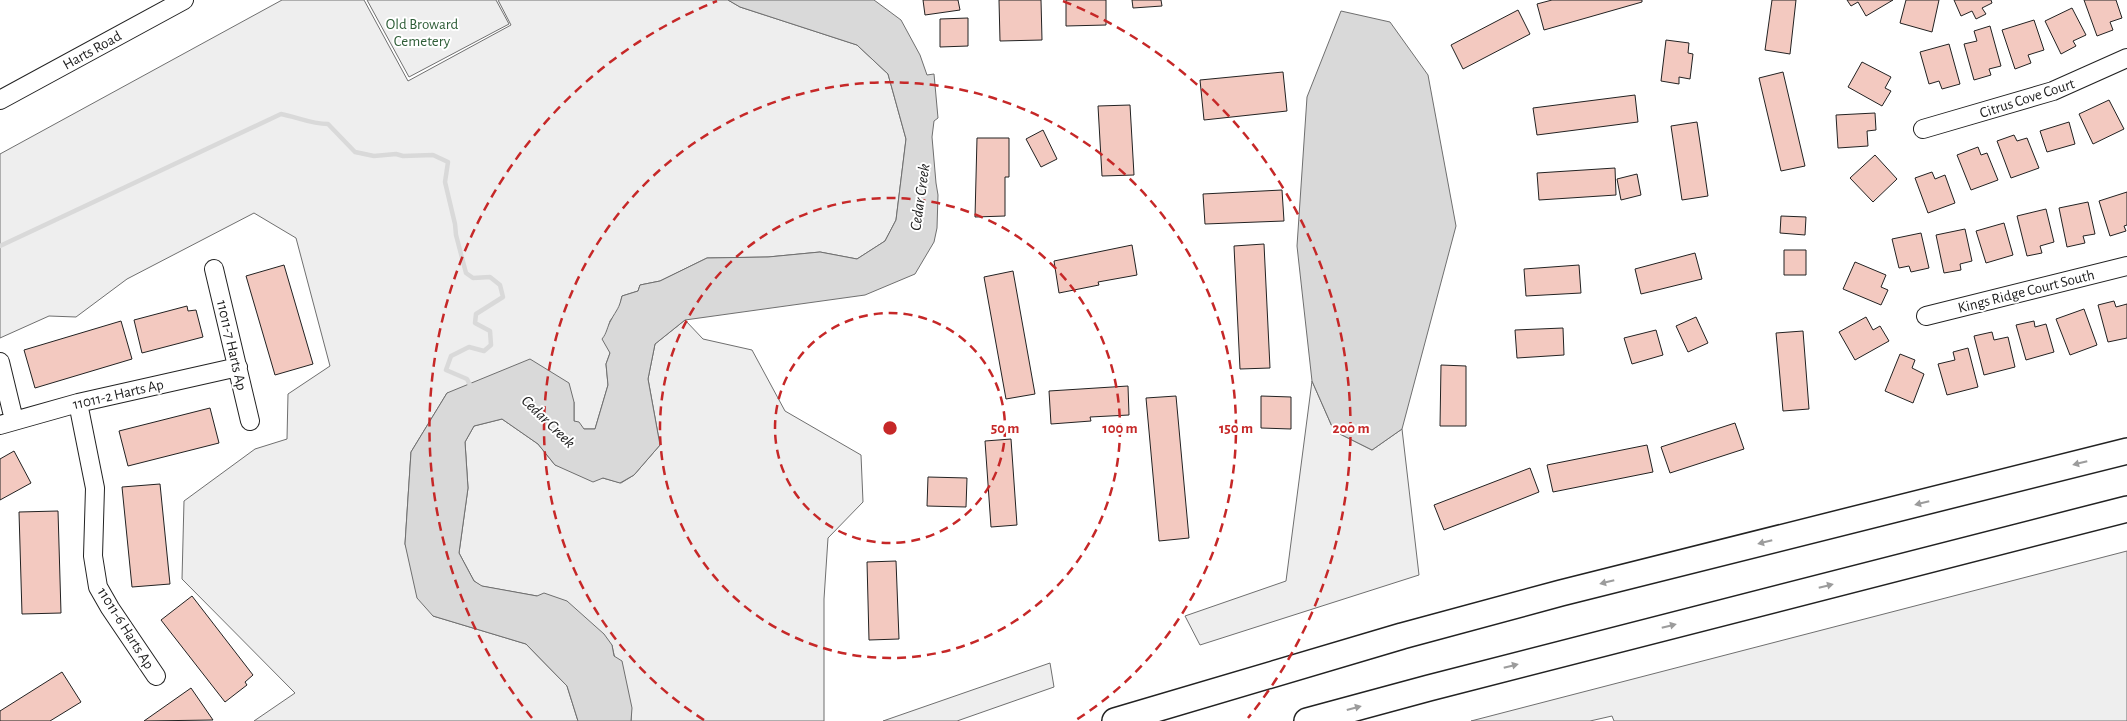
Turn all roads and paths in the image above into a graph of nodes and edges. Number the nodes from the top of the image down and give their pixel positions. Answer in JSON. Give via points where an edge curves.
{"nodes":[{"id":1,"x":184,"y":0,"type":"edge"},
{"id":2,"x":2127,"y":58,"type":"edge"},
{"id":3,"x":0,"y":100,"type":"edge"},
{"id":4,"x":1923,"y":129,"type":"dead end"},
{"id":5,"x":2127,"y":266,"type":"edge"},
{"id":6,"x":214,"y":269,"type":"dead end"},
{"id":7,"x":1926,"y":316,"type":"dead end"},
{"id":8,"x":0,"y":362,"type":"edge"},
{"id":9,"x":238,"y":367,"type":"junction"},
{"id":10,"x":78,"y":403,"type":"junction"},
{"id":11,"x":250,"y":421,"type":"dead end"},
{"id":12,"x":7,"y":422,"type":"edge"},
{"id":13,"x":2127,"y":451,"type":"edge"},
{"id":14,"x":2127,"y":509,"type":"edge"},
{"id":15,"x":156,"y":676,"type":"dead end"},
{"id":16,"x":1115,"y":721,"type":"edge"},
{"id":17,"x":1307,"y":721,"type":"edge"}],
"edges":[{"from":1,"to":3,"type":"street","name":"Harts Road"},
{"from":2,"to":4,"type":"street","name":"Citrus Cove Court","via":[[2053,91]]},
{"from":5,"to":7,"type":"street","name":"Kings Ridge Court South"},
{"from":6,"to":9,"type":"street","name":"11011-7 Harts Ap"},
{"from":8,"to":12,"type":"street"},
{"from":9,"to":10,"type":"street","name":"11011-2 Harts Ap"},
{"from":9,"to":11,"type":"street","name":"11011-7 Harts Ap"},
{"from":10,"to":12,"type":"street","name":"11011-2 Harts Ap"},
{"from":10,"to":15,"type":"street","name":"11011-6 Harts Ap","via":[[96,488],[93,556],[98,587]]},
{"from":13,"to":16,"type":"highway","one_way":true,"via":[[1439,626]]},
{"from":17,"to":14,"type":"highway","one_way":true}]}
